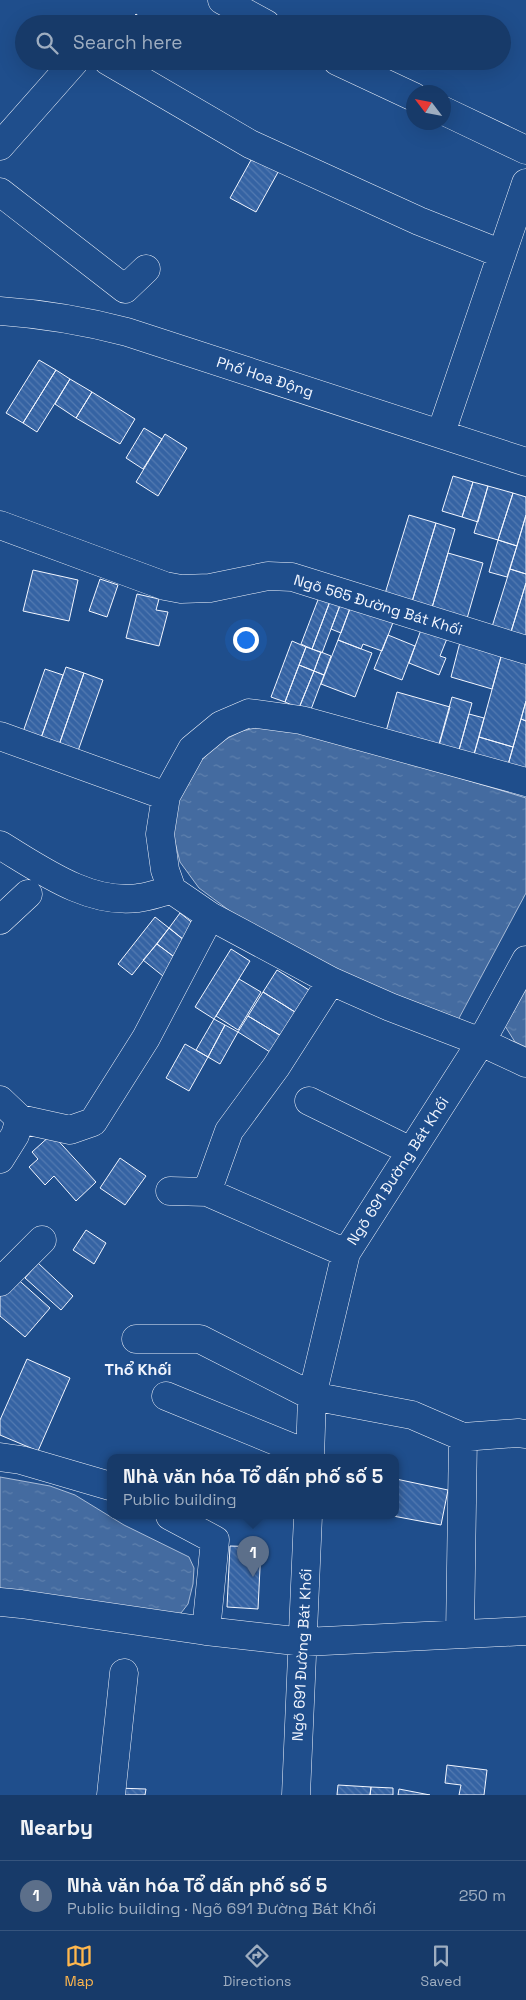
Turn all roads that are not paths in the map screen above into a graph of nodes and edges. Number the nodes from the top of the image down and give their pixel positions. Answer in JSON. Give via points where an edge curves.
{"nodes":[{"id":1,"x":222,"y":0,"type":"edge"},
{"id":2,"x":250,"y":15,"type":"edge"},
{"id":3,"x":67,"y":70,"type":"edge"},
{"id":4,"x":123,"y":70,"type":"edge"},
{"id":5,"x":356,"y":70,"type":"edge"},
{"id":6,"x":406,"y":93,"type":"edge"},
{"id":7,"x":451,"y":114,"type":"edge"},
{"id":8,"x":0,"y":146,"type":"edge"},
{"id":9,"x":526,"y":150,"type":"edge"},
{"id":10,"x":526,"y":183,"type":"edge"},
{"id":11,"x":0,"y":192,"type":"edge"},
{"id":12,"x":502,"y":254,"type":"junction"},
{"id":13,"x":146,"y":269,"type":"dead end"},
{"id":14,"x":0,"y":312,"type":"edge"},
{"id":15,"x":441,"y":434,"type":"junction"},
{"id":16,"x":526,"y":462,"type":"edge"},
{"id":17,"x":0,"y":525,"type":"edge"},
{"id":18,"x":526,"y":650,"type":"edge"},
{"id":19,"x":0,"y":736,"type":"edge"},
{"id":20,"x":526,"y":782,"type":"edge"},
{"id":21,"x":166,"y":796,"type":"junction"},
{"id":22,"x":0,"y":845,"type":"edge"},
{"id":23,"x":172,"y":890,"type":"junction"},
{"id":24,"x":28,"y":894,"type":"dead end"},
{"id":25,"x":210,"y":916,"type":"junction"},
{"id":26,"x":0,"y":920,"type":"edge"},
{"id":27,"x":526,"y":960,"type":"edge"},
{"id":28,"x":331,"y":980,"type":"junction"},
{"id":29,"x":481,"y":1042,"type":"junction"},
{"id":30,"x":526,"y":1063,"type":"edge"},
{"id":31,"x":0,"y":1100,"type":"edge"},
{"id":32,"x":309,"y":1102,"type":"dead end"},
{"id":33,"x":20,"y":1119,"type":"junction"},
{"id":34,"x":411,"y":1151,"type":"junction"},
{"id":35,"x":0,"y":1159,"type":"edge"},
{"id":36,"x":170,"y":1191,"type":"dead end"},
{"id":37,"x":207,"y":1192,"type":"junction"},
{"id":38,"x":42,"y":1240,"type":"dead end"},
{"id":39,"x":346,"y":1252,"type":"junction"},
{"id":40,"x":0,"y":1282,"type":"edge"},
{"id":41,"x":136,"y":1339,"type":"dead end"},
{"id":42,"x":166,"y":1396,"type":"dead end"},
{"id":43,"x":312,"y":1396,"type":"junction"},
{"id":44,"x":526,"y":1434,"type":"edge"},
{"id":45,"x":463,"y":1437,"type":"junction"},
{"id":46,"x":303,"y":1454,"type":"edge"},
{"id":47,"x":310,"y":1454,"type":"edge"},
{"id":48,"x":0,"y":1458,"type":"edge"},
{"id":49,"x":107,"y":1485,"type":"edge"},
{"id":50,"x":176,"y":1519,"type":"edge"},
{"id":51,"x":308,"y":1519,"type":"edge"},
{"id":52,"x":0,"y":1602,"type":"edge"},
{"id":53,"x":206,"y":1631,"type":"junction"},
{"id":54,"x":526,"y":1631,"type":"edge"},
{"id":55,"x":460,"y":1634,"type":"junction"},
{"id":56,"x":304,"y":1642,"type":"junction"},
{"id":57,"x":124,"y":1673,"type":"dead end"},
{"id":58,"x":112,"y":1795,"type":"edge"},
{"id":59,"x":296,"y":1795,"type":"edge"}],
"edges":[{"from":1,"to":2,"type":"street"},
{"from":3,"to":8,"type":"street"},
{"from":4,"to":12,"type":"street","via":[[250,144],[419,221]]},
{"from":5,"to":6,"type":"street"},
{"from":7,"to":9,"type":"street"},
{"from":10,"to":12,"type":"street"},
{"from":11,"to":13,"type":"street","via":[[125,289]]},
{"from":12,"to":15,"type":"street"},
{"from":14,"to":15,"type":"street","name":"Phố Hoa Động","via":[[74,320],[127,332]]},
{"from":15,"to":16,"type":"street","name":"Phố Hoa Động"},
{"from":17,"to":18,"type":"street","name":"Ngõ 565 Đường Bát Khối","via":[[165,586],[210,588],[268,576],[292,577]]},
{"from":19,"to":21,"type":"street"},
{"from":20,"to":21,"type":"street","via":[[300,720],[249,713],[221,725],[192,749]]},
{"from":21,"to":23,"type":"street","via":[[160,834],[165,870]]},
{"from":22,"to":23,"type":"street","via":[[91,893],[138,899]]},
{"from":23,"to":25,"type":"street"},
{"from":24,"to":26,"type":"street"},
{"from":25,"to":28,"type":"street"},
{"from":25,"to":33,"type":"street","via":[[146,1038],[93,1122],[70,1130]]},
{"from":27,"to":29,"type":"street","name":"Ngõ 691 Đường Bát Khối"},
{"from":28,"to":29,"type":"street"},
{"from":28,"to":37,"type":"street","via":[[276,1067],[229,1131]]},
{"from":29,"to":30,"type":"street"},
{"from":29,"to":34,"type":"street","name":"Ngõ 691 Đường Bát Khối"},
{"from":31,"to":33,"type":"street"},
{"from":32,"to":34,"type":"street"},
{"from":33,"to":35,"type":"street","via":[[15,1135]]},
{"from":34,"to":39,"type":"street","name":"Ngõ 691 Đường Bát Khối"},
{"from":36,"to":37,"type":"street"},
{"from":37,"to":39,"type":"street"},
{"from":38,"to":40,"type":"street"},
{"from":39,"to":43,"type":"street","name":"Ngõ 691 Đường Bát Khối"},
{"from":41,"to":43,"type":"street","via":[[200,1339]]},
{"from":42,"to":46,"type":"street"},
{"from":43,"to":45,"type":"street","via":[[412,1415]]},
{"from":43,"to":47,"type":"street","name":"Ngõ 691 Đường Bát Khối"},
{"from":44,"to":45,"type":"street"},
{"from":45,"to":55,"type":"street"},
{"from":48,"to":49,"type":"street","via":[[21,1460]]},
{"from":50,"to":53,"type":"street","via":[[215,1540]]},
{"from":51,"to":56,"type":"street","name":"Ngõ 691 Đường Bát Khối"},
{"from":52,"to":53,"type":"street"},
{"from":53,"to":56,"type":"street"},
{"from":54,"to":55,"type":"street"},
{"from":55,"to":56,"type":"street"},
{"from":56,"to":59,"type":"street","name":"Ngõ 691 Đường Bát Khối"},
{"from":57,"to":58,"type":"street"}]}
